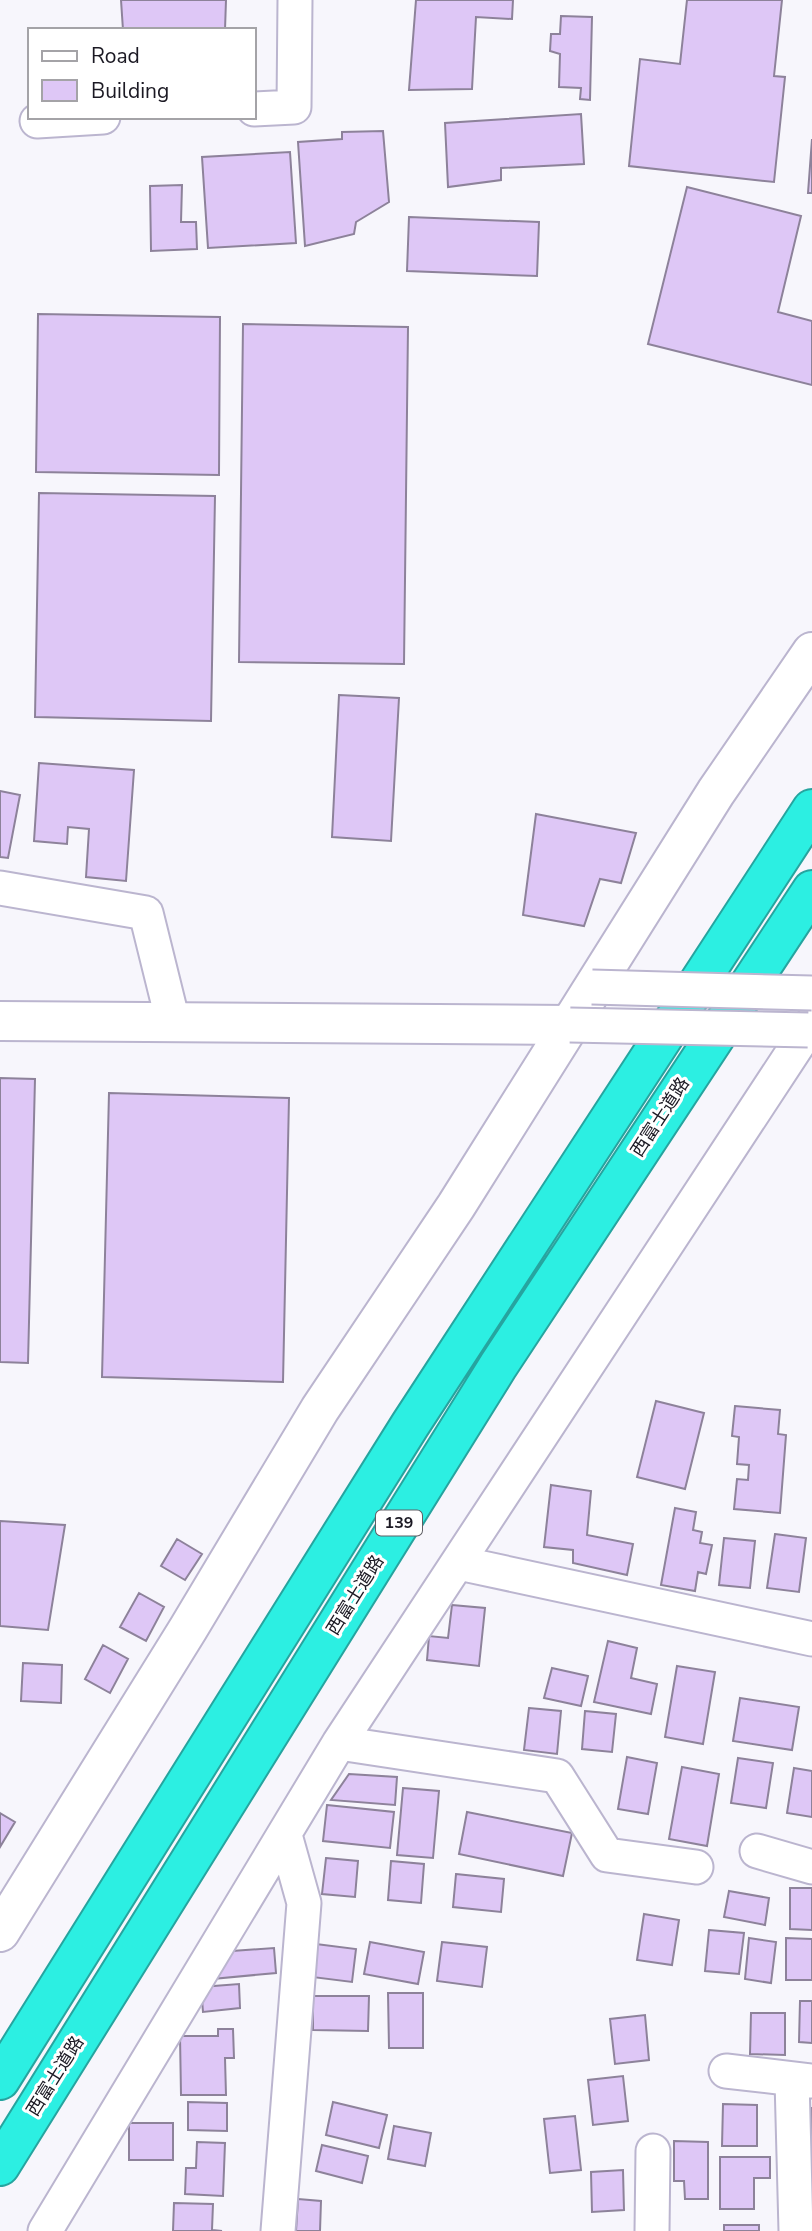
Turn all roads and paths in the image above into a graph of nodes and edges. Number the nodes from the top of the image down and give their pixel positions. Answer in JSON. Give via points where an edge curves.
{"nodes":[{"id":1,"x":295,"y":0,"type":"edge"},
{"id":2,"x":256,"y":109,"type":"edge"},
{"id":3,"x":70,"y":119,"type":"edge"},
{"id":4,"x":37,"y":121,"type":"dead end"},
{"id":5,"x":812,"y":652,"type":"edge"},
{"id":6,"x":812,"y":809,"type":"edge"},
{"id":7,"x":0,"y":888,"type":"edge"},
{"id":8,"x":812,"y":890,"type":"edge"},
{"id":9,"x":592,"y":988,"type":"junction"},
{"id":10,"x":812,"y":993,"type":"edge"},
{"id":11,"x":0,"y":1021,"type":"edge"},
{"id":12,"x":173,"y":1022,"type":"junction"},
{"id":13,"x":570,"y":1025,"type":"junction"},
{"id":14,"x":806,"y":1039,"type":"edge"},
{"id":15,"x":459,"y":1563,"type":"junction"},
{"id":16,"x":812,"y":1639,"type":"edge"},
{"id":17,"x":339,"y":1743,"type":"junction"},
{"id":18,"x":285,"y":1835,"type":"junction"},
{"id":19,"x":757,"y":1851,"type":"dead end"},
{"id":20,"x":696,"y":1867,"type":"dead end"},
{"id":21,"x":812,"y":1867,"type":"edge"},
{"id":22,"x":0,"y":1932,"type":"edge"},
{"id":23,"x":726,"y":2071,"type":"dead end"},
{"id":24,"x":0,"y":2080,"type":"edge"},
{"id":25,"x":802,"y":2081,"type":"edge"},
{"id":26,"x":653,"y":2151,"type":"dead end"},
{"id":27,"x":0,"y":2166,"type":"edge"},
{"id":28,"x":45,"y":2231,"type":"edge"},
{"id":29,"x":278,"y":2231,"type":"edge"},
{"id":30,"x":652,"y":2231,"type":"edge"},
{"id":31,"x":796,"y":2231,"type":"edge"}],
"edges":[{"from":1,"to":2,"type":"street","via":[[294,107]]},
{"from":3,"to":4,"type":"street"},
{"from":5,"to":9,"type":"street","via":[[716,792]]},
{"from":6,"to":24,"type":"highway","number":"139","via":[[410,1424]]},
{"from":7,"to":12,"type":"street","via":[[146,913]]},
{"from":8,"to":27,"type":"highway","name":"西富士道路","number":"139","via":[[498,1366]]},
{"from":9,"to":10,"type":"street","bridge":true},
{"from":9,"to":13,"type":"street"},
{"from":11,"to":12,"type":"street"},
{"from":12,"to":13,"type":"street"},
{"from":13,"to":14,"type":"street","bridge":true},
{"from":13,"to":22,"type":"street","via":[[320,1409]]},
{"from":14,"to":15,"type":"street"},
{"from":15,"to":16,"type":"street"},
{"from":15,"to":17,"type":"street"},
{"from":17,"to":18,"type":"street"},
{"from":17,"to":20,"type":"street","via":[[557,1776],[607,1856]]},
{"from":18,"to":28,"type":"street"},
{"from":18,"to":29,"type":"street","via":[[304,1903]]},
{"from":19,"to":21,"type":"street"},
{"from":23,"to":25,"type":"street"},
{"from":25,"to":31,"type":"street"},
{"from":26,"to":30,"type":"street"}]}
